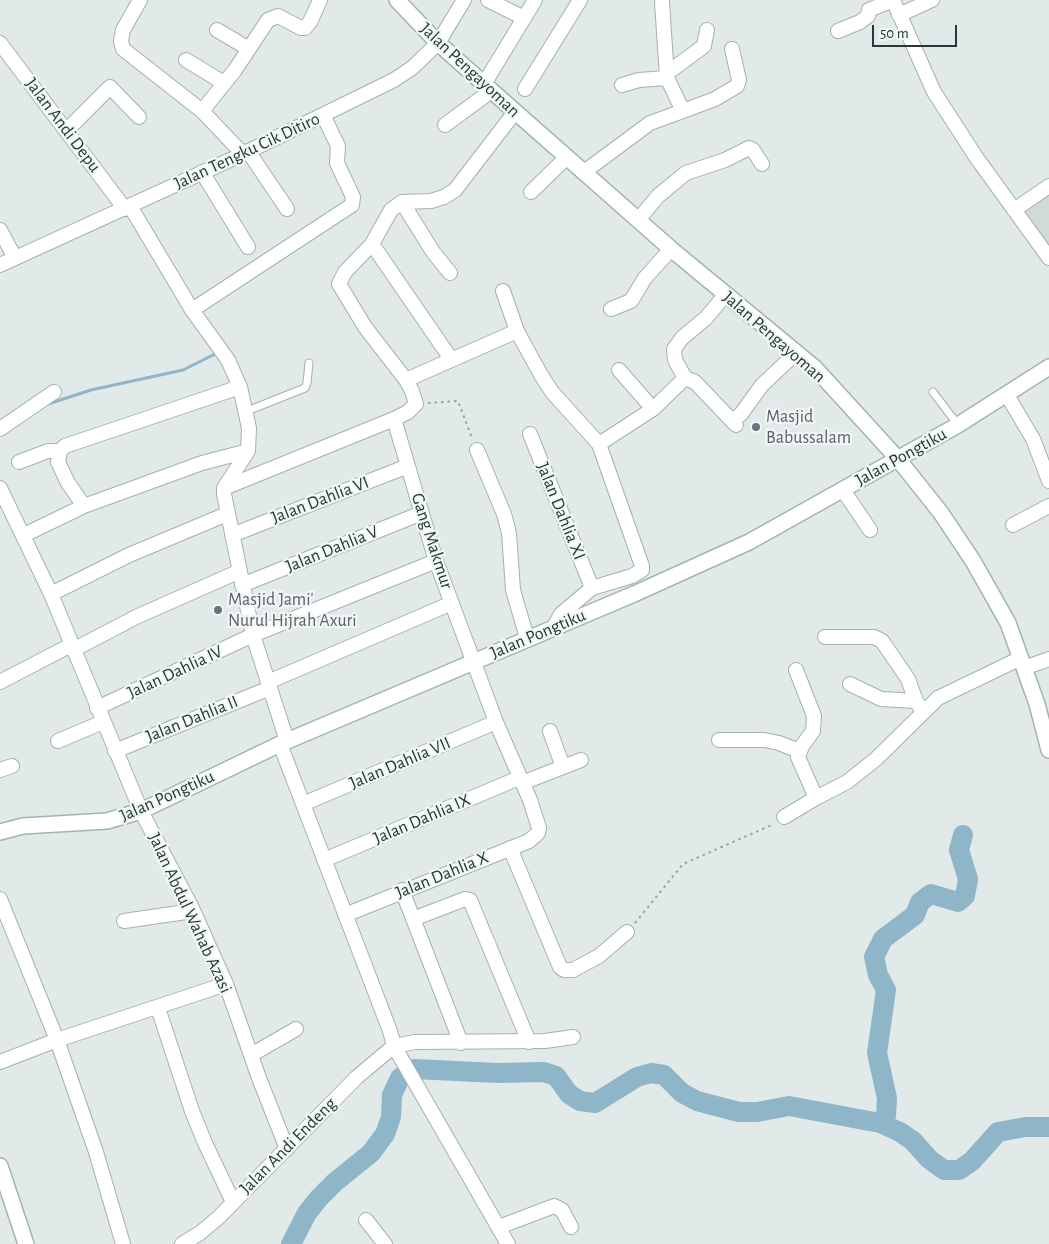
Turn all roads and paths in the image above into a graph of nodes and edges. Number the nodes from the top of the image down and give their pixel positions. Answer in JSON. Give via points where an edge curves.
{"nodes":[{"id":1,"x":140,"y":0,"type":"edge"},
{"id":2,"x":320,"y":0,"type":"edge"},
{"id":3,"x":397,"y":0,"type":"edge"},
{"id":4,"x":464,"y":0,"type":"edge"},
{"id":5,"x":488,"y":0,"type":"edge"},
{"id":6,"x":535,"y":0,"type":"edge"},
{"id":7,"x":580,"y":0,"type":"edge"},
{"id":8,"x":932,"y":0,"type":"edge"},
{"id":9,"x":662,"y":2,"type":"dead end"},
{"id":10,"x":900,"y":14,"type":"junction"},
{"id":11,"x":524,"y":18,"type":"junction"},
{"id":12,"x":217,"y":30,"type":"dead end"},
{"id":13,"x":706,"y":30,"type":"dead end"},
{"id":14,"x":838,"y":31,"type":"dead end"},
{"id":15,"x":0,"y":43,"type":"edge"},
{"id":16,"x":438,"y":43,"type":"junction"},
{"id":17,"x":248,"y":49,"type":"junction"},
{"id":18,"x":732,"y":49,"type":"dead end"},
{"id":19,"x":186,"y":60,"type":"dead end"},
{"id":20,"x":667,"y":76,"type":"junction"},
{"id":21,"x":224,"y":83,"type":"junction"},
{"id":22,"x":622,"y":85,"type":"dead end"},
{"id":23,"x":526,"y":89,"type":"dead end"},
{"id":24,"x":500,"y":99,"type":"junction"},
{"id":25,"x":202,"y":111,"type":"junction"},
{"id":26,"x":683,"y":111,"type":"junction"},
{"id":27,"x":323,"y":115,"type":"junction"},
{"id":28,"x":139,"y":117,"type":"dead end"},
{"id":29,"x":445,"y":126,"type":"dead end"},
{"id":30,"x":67,"y":130,"type":"junction"},
{"id":31,"x":246,"y":152,"type":"junction"},
{"id":32,"x":567,"y":157,"type":"junction"},
{"id":33,"x":762,"y":164,"type":"dead end"},
{"id":34,"x":202,"y":172,"type":"junction"},
{"id":35,"x":584,"y":172,"type":"junction"},
{"id":36,"x":1049,"y":186,"type":"edge"},
{"id":37,"x":532,"y":192,"type":"dead end"},
{"id":38,"x":402,"y":202,"type":"junction"},
{"id":39,"x":128,"y":207,"type":"junction"},
{"id":40,"x":287,"y":209,"type":"dead end"},
{"id":41,"x":1014,"y":210,"type":"junction"},
{"id":42,"x":638,"y":220,"type":"junction"},
{"id":43,"x":0,"y":230,"type":"edge"},
{"id":44,"x":372,"y":244,"type":"junction"},
{"id":45,"x":248,"y":248,"type":"dead end"},
{"id":46,"x":672,"y":249,"type":"junction"},
{"id":47,"x":14,"y":258,"type":"junction"},
{"id":48,"x":1049,"y":258,"type":"edge"},
{"id":49,"x":0,"y":265,"type":"edge"},
{"id":50,"x":450,"y":274,"type":"dead end"},
{"id":51,"x":502,"y":292,"type":"dead end"},
{"id":52,"x":726,"y":294,"type":"junction"},
{"id":53,"x":611,"y":309,"type":"dead end"},
{"id":54,"x":192,"y":310,"type":"junction"},
{"id":55,"x":516,"y":331,"type":"junction"},
{"id":56,"x":796,"y":353,"type":"junction"},
{"id":57,"x":451,"y":359,"type":"junction"},
{"id":58,"x":309,"y":363,"type":"dead end"},
{"id":59,"x":1049,"y":366,"type":"edge"},
{"id":60,"x":619,"y":370,"type":"dead end"},
{"id":61,"x":685,"y":378,"type":"junction"},
{"id":62,"x":406,"y":380,"type":"junction"},
{"id":63,"x":240,"y":386,"type":"junction"},
{"id":64,"x":54,"y":392,"type":"dead end"},
{"id":65,"x":933,"y":392,"type":"dead end"},
{"id":66,"x":1007,"y":395,"type":"junction"},
{"id":67,"x":416,"y":404,"type":"junction"},
{"id":68,"x":653,"y":408,"type":"junction"},
{"id":69,"x":246,"y":411,"type":"junction"},
{"id":70,"x":394,"y":419,"type":"junction"},
{"id":71,"x":958,"y":425,"type":"junction"},
{"id":72,"x":0,"y":429,"type":"edge"},
{"id":73,"x":530,"y":434,"type":"dead end"},
{"id":74,"x":599,"y":444,"type":"junction"},
{"id":75,"x":477,"y":450,"type":"joint"},
{"id":76,"x":60,"y":451,"type":"junction"},
{"id":77,"x":248,"y":451,"type":"junction"},
{"id":78,"x":898,"y":459,"type":"junction"},
{"id":79,"x":19,"y":462,"type":"dead end"},
{"id":80,"x":408,"y":466,"type":"junction"},
{"id":81,"x":1049,"y":481,"type":"edge"},
{"id":82,"x":0,"y":488,"type":"edge"},
{"id":83,"x":224,"y":488,"type":"junction"},
{"id":84,"x":843,"y":490,"type":"junction"},
{"id":85,"x":84,"y":506,"type":"junction"},
{"id":86,"x":1049,"y":506,"type":"edge"},
{"id":87,"x":422,"y":513,"type":"junction"},
{"id":88,"x":227,"y":514,"type":"junction"},
{"id":89,"x":1013,"y":525,"type":"dead end"},
{"id":90,"x":870,"y":530,"type":"dead end"},
{"id":91,"x":24,"y":535,"type":"junction"},
{"id":92,"x":232,"y":535,"type":"junction"},
{"id":93,"x":436,"y":561,"type":"junction"},
{"id":94,"x":241,"y":578,"type":"junction"},
{"id":95,"x":592,"y":588,"type":"junction"},
{"id":96,"x":51,"y":594,"type":"junction"},
{"id":97,"x":452,"y":603,"type":"junction"},
{"id":98,"x":554,"y":627,"type":"junction"},
{"id":99,"x":252,"y":635,"type":"junction"},
{"id":100,"x":825,"y":637,"type":"dead end"},
{"id":101,"x":527,"y":638,"type":"junction"},
{"id":102,"x":72,"y":647,"type":"junction"},
{"id":103,"x":1049,"y":659,"type":"edge"},
{"id":104,"x":473,"y":661,"type":"junction"},
{"id":105,"x":1023,"y":663,"type":"junction"},
{"id":106,"x":796,"y":670,"type":"dead end"},
{"id":107,"x":0,"y":682,"type":"edge"},
{"id":108,"x":850,"y":684,"type":"dead end"},
{"id":109,"x":269,"y":685,"type":"junction"},
{"id":110,"x":920,"y":706,"type":"junction"},
{"id":111,"x":97,"y":708,"type":"junction"},
{"id":112,"x":103,"y":722,"type":"junction"},
{"id":113,"x":496,"y":722,"type":"junction"},
{"id":114,"x":550,"y":731,"type":"dead end"},
{"id":115,"x":719,"y":740,"type":"dead end"},
{"id":116,"x":58,"y":741,"type":"dead end"},
{"id":117,"x":283,"y":742,"type":"junction"},
{"id":118,"x":1049,"y":750,"type":"edge"},
{"id":119,"x":114,"y":751,"type":"junction"},
{"id":120,"x":799,"y":751,"type":"junction"},
{"id":121,"x":581,"y":760,"type":"dead end"},
{"id":122,"x":563,"y":767,"type":"junction"},
{"id":123,"x":521,"y":780,"type":"junction"},
{"id":124,"x":816,"y":798,"type":"junction"},
{"id":125,"x":303,"y":804,"type":"junction"},
{"id":126,"x":141,"y":811,"type":"junction"},
{"id":127,"x":784,"y":817,"type":"joint"},
{"id":128,"x":0,"y":832,"type":"edge"},
{"id":129,"x":538,"y":833,"type":"joint"},
{"id":130,"x":510,"y":848,"type":"junction"},
{"id":131,"x":324,"y":860,"type":"junction"},
{"id":132,"x":402,"y":890,"type":"junction"},
{"id":133,"x":0,"y":899,"type":"edge"},
{"id":134,"x":193,"y":911,"type":"junction"},
{"id":135,"x":345,"y":915,"type":"junction"},
{"id":136,"x":413,"y":919,"type":"junction"},
{"id":137,"x":124,"y":921,"type":"dead end"},
{"id":138,"x":628,"y":932,"type":"joint"},
{"id":139,"x":226,"y":984,"type":"junction"},
{"id":140,"x":158,"y":1008,"type":"junction"},
{"id":141,"x":296,"y":1029,"type":"dead end"},
{"id":142,"x":573,"y":1037,"type":"dead end"},
{"id":143,"x":57,"y":1040,"type":"junction"},
{"id":144,"x":529,"y":1042,"type":"junction"},
{"id":145,"x":462,"y":1043,"type":"junction"},
{"id":146,"x":394,"y":1046,"type":"junction"},
{"id":147,"x":251,"y":1056,"type":"junction"},
{"id":148,"x":0,"y":1062,"type":"edge"},
{"id":149,"x":287,"y":1149,"type":"junction"},
{"id":150,"x":0,"y":1166,"type":"edge"},
{"id":151,"x":233,"y":1202,"type":"junction"},
{"id":152,"x":366,"y":1220,"type":"dead end"},
{"id":153,"x":498,"y":1227,"type":"junction"},
{"id":154,"x":571,"y":1227,"type":"dead end"},
{"id":155,"x":26,"y":1244,"type":"edge"},
{"id":156,"x":123,"y":1244,"type":"edge"},
{"id":157,"x":182,"y":1244,"type":"edge"},
{"id":158,"x":385,"y":1244,"type":"edge"},
{"id":159,"x":508,"y":1244,"type":"edge"}],
"edges":[{"from":1,"to":25,"type":"street","via":[[123,30],[123,49]]},
{"from":2,"to":17,"type":"street","via":[[305,28],[278,16],[271,18]]},
{"from":3,"to":16,"type":"street","name":"Jalan Pengayoman"},
{"from":4,"to":16,"type":"street","name":"Jalan Tengku Cik Ditiro"},
{"from":5,"to":11,"type":"street"},
{"from":6,"to":11,"type":"street"},
{"from":7,"to":23,"type":"street"},
{"from":8,"to":10,"type":"street"},
{"from":9,"to":20,"type":"street"},
{"from":10,"to":14,"type":"street","via":[[892,0],[869,10],[868,16],[860,22]]},
{"from":10,"to":41,"type":"street","via":[[934,92]]},
{"from":11,"to":24,"type":"street"},
{"from":12,"to":17,"type":"street"},
{"from":13,"to":20,"type":"street","via":[[704,46]]},
{"from":15,"to":30,"type":"street","name":"Jalan Andi Depu"},
{"from":16,"to":24,"type":"street","name":"Jalan Pengayoman"},
{"from":16,"to":27,"type":"street","name":"Jalan Tengku Cik Ditiro","via":[[412,68]]},
{"from":17,"to":21,"type":"street"},
{"from":18,"to":26,"type":"street","via":[[739,80],[737,86],[715,99]]},
{"from":19,"to":21,"type":"street"},
{"from":20,"to":22,"type":"street"},
{"from":20,"to":26,"type":"street"},
{"from":21,"to":25,"type":"street"},
{"from":24,"to":29,"type":"street"},
{"from":24,"to":32,"type":"street","name":"Jalan Pengayoman"},
{"from":24,"to":38,"type":"street","via":[[455,190],[431,201]]},
{"from":25,"to":31,"type":"street"},
{"from":26,"to":35,"type":"street","via":[[642,127]]},
{"from":27,"to":31,"type":"street","name":"Jalan Tengku Cik Ditiro"},
{"from":27,"to":54,"type":"street","via":[[338,146],[338,163],[354,197],[352,205]]},
{"from":28,"to":30,"type":"street","via":[[110,87]]},
{"from":30,"to":39,"type":"street","name":"Jalan Andi Depu"},
{"from":31,"to":34,"type":"street","name":"Jalan Tengku Cik Ditiro"},
{"from":31,"to":40,"type":"street"},
{"from":32,"to":35,"type":"street","name":"Jalan Pengayoman"},
{"from":32,"to":37,"type":"street"},
{"from":33,"to":42,"type":"street","via":[[749,148],[686,173],[658,196]]},
{"from":34,"to":39,"type":"street","name":"Jalan Tengku Cik Ditiro"},
{"from":34,"to":45,"type":"street"},
{"from":35,"to":42,"type":"street","name":"Jalan Pengayoman"},
{"from":36,"to":41,"type":"street"},
{"from":38,"to":44,"type":"street","via":[[391,210]]},
{"from":38,"to":50,"type":"street"},
{"from":39,"to":47,"type":"street","name":"Jalan Tengku Cik Ditiro"},
{"from":39,"to":54,"type":"street","name":"Jalan Andi Depu"},
{"from":41,"to":48,"type":"street"},
{"from":42,"to":46,"type":"street","name":"Jalan Pengayoman"},
{"from":43,"to":47,"type":"street"},
{"from":44,"to":57,"type":"street"},
{"from":44,"to":62,"type":"street","via":[[345,272],[339,287]]},
{"from":46,"to":52,"type":"street","name":"Jalan Pengayoman"},
{"from":46,"to":53,"type":"street","via":[[631,301]]},
{"from":47,"to":49,"type":"street","name":"Jalan Tengku Cik Ditiro"},
{"from":51,"to":55,"type":"street"},
{"from":52,"to":56,"type":"street","name":"Jalan Pengayoman"},
{"from":52,"to":61,"type":"street","via":[[674,349],[675,360]]},
{"from":54,"to":63,"type":"street","name":"Jalan Andi Depu","via":[[226,356]]},
{"from":55,"to":57,"type":"street"},
{"from":55,"to":74,"type":"street","via":[[552,392]]},
{"from":56,"to":61,"type":"street","via":[[762,385],[734,423],[695,382]]},
{"from":56,"to":78,"type":"street","name":"Jalan Pengayoman","via":[[815,368]]},
{"from":57,"to":62,"type":"street"},
{"from":58,"to":69,"type":"lane","via":[[305,388]]},
{"from":59,"to":66,"type":"street","name":"Jalan Pongtiku"},
{"from":60,"to":68,"type":"street"},
{"from":61,"to":68,"type":"street"},
{"from":62,"to":67,"type":"street"},
{"from":63,"to":69,"type":"street","name":"Jalan Andi Depu"},
{"from":63,"to":76,"type":"street","via":[[65,446]]},
{"from":64,"to":72,"type":"street"},
{"from":65,"to":71,"type":"lane"},
{"from":66,"to":71,"type":"street","name":"Jalan Pongtiku"},
{"from":66,"to":81,"type":"street","via":[[1033,439]]},
{"from":67,"to":70,"type":"street"},
{"from":67,"to":75,"type":"path","via":[[458,401]]},
{"from":68,"to":74,"type":"street"},
{"from":69,"to":77,"type":"street","name":"Jalan Andi Depu"},
{"from":70,"to":80,"type":"street","name":"Gang Makmur"},
{"from":70,"to":83,"type":"street"},
{"from":71,"to":78,"type":"street","name":"Jalan Pongtiku"},
{"from":73,"to":95,"type":"street","name":"Jalan Dahlia XI"},
{"from":74,"to":95,"type":"street","via":[[641,557],[642,570]]},
{"from":75,"to":101,"type":"street","via":[[504,514],[509,533],[513,590]]},
{"from":76,"to":79,"type":"street","via":[[48,451]]},
{"from":76,"to":85,"type":"street","via":[[61,469]]},
{"from":77,"to":83,"type":"street"},
{"from":77,"to":85,"type":"street","via":[[202,463]]},
{"from":78,"to":84,"type":"street","name":"Jalan Pongtiku"},
{"from":78,"to":105,"type":"street","name":"Jalan Pengayoman","via":[[941,513],[973,561],[1008,623]]},
{"from":80,"to":87,"type":"street","name":"Gang Makmur"},
{"from":80,"to":92,"type":"street","name":"Jalan Dahlia VI"},
{"from":82,"to":91,"type":"street","name":"Jalan Abdul Wahab Azasi"},
{"from":83,"to":88,"type":"street"},
{"from":84,"to":90,"type":"street"},
{"from":84,"to":98,"type":"street","name":"Jalan Pongtiku","via":[[749,542]]},
{"from":85,"to":91,"type":"street"},
{"from":86,"to":89,"type":"street"},
{"from":87,"to":93,"type":"street","name":"Gang Makmur"},
{"from":87,"to":94,"type":"street","name":"Jalan Dahlia V"},
{"from":88,"to":92,"type":"street"},
{"from":88,"to":96,"type":"street","via":[[128,555]]},
{"from":91,"to":96,"type":"street","name":"Jalan Abdul Wahab Azasi"},
{"from":92,"to":94,"type":"street"},
{"from":93,"to":97,"type":"street","name":"Gang Makmur"},
{"from":93,"to":99,"type":"street","name":"Jalan Dahlia IV"},
{"from":94,"to":99,"type":"street"},
{"from":94,"to":102,"type":"street","name":"Jalan Dahlia V","via":[[136,617]]},
{"from":95,"to":98,"type":"street","via":[[560,614]]},
{"from":96,"to":102,"type":"street","name":"Jalan Abdul Wahab Azasi"},
{"from":97,"to":104,"type":"street","name":"Gang Makmur"},
{"from":97,"to":109,"type":"street","name":"Jalan Dahlia II"},
{"from":98,"to":101,"type":"street","name":"Jalan Pongtiku"},
{"from":99,"to":109,"type":"street"},
{"from":99,"to":111,"type":"street","name":"Jalan Dahlia IV"},
{"from":100,"to":110,"type":"street","via":[[874,637],[882,641],[908,679]]},
{"from":101,"to":104,"type":"street","name":"Jalan Pongtiku"},
{"from":102,"to":107,"type":"street","name":"Jalan Dahlia V"},
{"from":102,"to":111,"type":"street","name":"Jalan Abdul Wahab Azasi"},
{"from":103,"to":105,"type":"street"},
{"from":104,"to":113,"type":"street","name":"Gang Makmur"},
{"from":104,"to":117,"type":"street","name":"Jalan Pongtiku"},
{"from":105,"to":110,"type":"street"},
{"from":105,"to":118,"type":"street","name":"Jalan Pengayoman"},
{"from":106,"to":120,"type":"street","via":[[815,726]]},
{"from":108,"to":110,"type":"street","via":[[881,699]]},
{"from":109,"to":117,"type":"street"},
{"from":109,"to":119,"type":"street","name":"Jalan Dahlia II"},
{"from":110,"to":124,"type":"street","via":[[869,765],[847,782]]},
{"from":111,"to":112,"type":"street","name":"Jalan Abdul Wahab Azasi"},
{"from":112,"to":116,"type":"street"},
{"from":112,"to":119,"type":"street","name":"Jalan Abdul Wahab Azasi"},
{"from":113,"to":123,"type":"street","name":"Gang Makmur"},
{"from":113,"to":125,"type":"street","name":"Jalan Dahlia VII"},
{"from":114,"to":122,"type":"street"},
{"from":115,"to":120,"type":"street","via":[[764,740]]},
{"from":117,"to":125,"type":"street"},
{"from":117,"to":126,"type":"street","name":"Jalan Pongtiku"},
{"from":119,"to":126,"type":"street","name":"Jalan Abdul Wahab Azasi"},
{"from":120,"to":124,"type":"street","via":[[798,757]]},
{"from":121,"to":122,"type":"street","name":"Jalan Dahlia IX"},
{"from":122,"to":123,"type":"street","name":"Jalan Dahlia IX"},
{"from":123,"to":129,"type":"street","name":"Gang Makmur","via":[[538,823]]},
{"from":123,"to":131,"type":"street","name":"Jalan Dahlia IX"},
{"from":124,"to":127,"type":"street"},
{"from":125,"to":131,"type":"street"},
{"from":126,"to":128,"type":"street","name":"Jalan Pongtiku","via":[[107,821],[22,826]]},
{"from":126,"to":134,"type":"street","name":"Jalan Abdul Wahab Azasi"},
{"from":127,"to":138,"type":"path","via":[[683,864]]},
{"from":129,"to":130,"type":"street","name":"Jalan Dahlia X","via":[[529,841]]},
{"from":130,"to":132,"type":"street","name":"Jalan Dahlia X"},
{"from":130,"to":138,"type":"street","via":[[564,970],[573,970],[598,956]]},
{"from":131,"to":135,"type":"street"},
{"from":132,"to":135,"type":"street","name":"Jalan Dahlia X"},
{"from":132,"to":136,"type":"street"},
{"from":133,"to":143,"type":"street"},
{"from":134,"to":137,"type":"street"},
{"from":134,"to":139,"type":"street","name":"Jalan Abdul Wahab Azasi"},
{"from":135,"to":146,"type":"street"},
{"from":136,"to":144,"type":"street","via":[[465,899],[471,900]]},
{"from":136,"to":145,"type":"street"},
{"from":139,"to":140,"type":"street"},
{"from":139,"to":147,"type":"street","name":"Jalan Abdul Wahab Azasi"},
{"from":140,"to":143,"type":"street"},
{"from":140,"to":151,"type":"street","via":[[198,1127]]},
{"from":141,"to":147,"type":"street"},
{"from":142,"to":144,"type":"street"},
{"from":143,"to":148,"type":"street"},
{"from":143,"to":156,"type":"street","via":[[96,1152]]},
{"from":144,"to":145,"type":"street"},
{"from":145,"to":146,"type":"street","via":[[415,1042]]},
{"from":146,"to":149,"type":"street","name":"Jalan Andi Endeng","via":[[356,1077]]},
{"from":146,"to":153,"type":"street"},
{"from":147,"to":149,"type":"street","name":"Jalan Abdul Wahab Azasi"},
{"from":149,"to":151,"type":"street","name":"Jalan Andi Endeng"},
{"from":150,"to":155,"type":"street"},
{"from":151,"to":157,"type":"street","name":"Jalan Andi Endeng","via":[[200,1234]]},
{"from":152,"to":158,"type":"street"},
{"from":153,"to":154,"type":"street","via":[[554,1206],[562,1210]]},
{"from":153,"to":159,"type":"street"}]}
